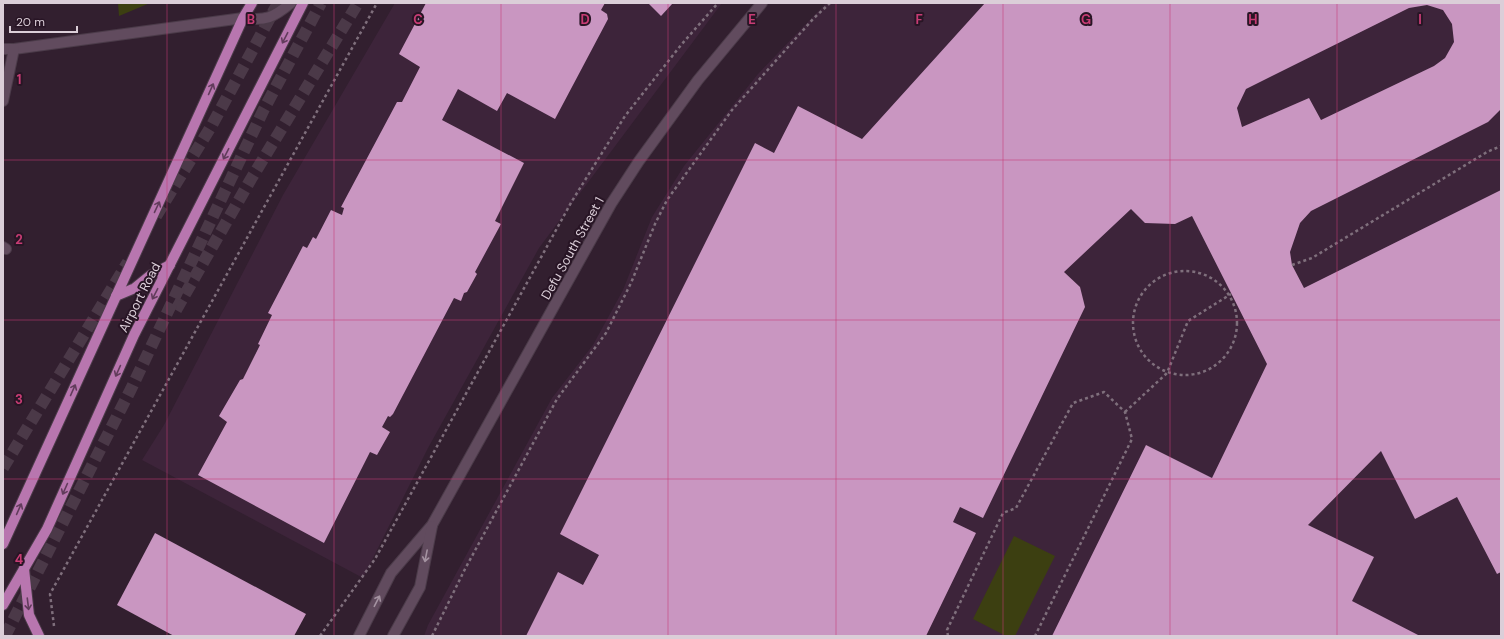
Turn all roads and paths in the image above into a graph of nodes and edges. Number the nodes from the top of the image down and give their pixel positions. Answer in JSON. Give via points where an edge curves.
{"nodes":[{"id":1,"x":252,"y":3,"type":"edge"},
{"id":2,"x":291,"y":3,"type":"edge"},
{"id":3,"x":303,"y":3,"type":"edge"},
{"id":4,"x":377,"y":3,"type":"edge"},
{"id":5,"x":718,"y":3,"type":"edge"},
{"id":6,"x":762,"y":3,"type":"edge"},
{"id":7,"x":830,"y":3,"type":"edge"},
{"id":8,"x":243,"y":18,"type":"junction"},
{"id":9,"x":3,"y":49,"type":"edge"},
{"id":10,"x":14,"y":49,"type":"junction"},
{"id":11,"x":3,"y":101,"type":"edge"},
{"id":12,"x":1501,"y":146,"type":"edge"},
{"id":13,"x":170,"y":265,"type":"junction"},
{"id":14,"x":1292,"y":265,"type":"dead end"},
{"id":15,"x":1230,"y":294,"type":"junction"},
{"id":16,"x":116,"y":296,"type":"junction"},
{"id":17,"x":1167,"y":373,"type":"junction"},
{"id":18,"x":1126,"y":412,"type":"junction"},
{"id":19,"x":432,"y":525,"type":"junction"},
{"id":20,"x":3,"y":544,"type":"edge"},
{"id":21,"x":24,"y":569,"type":"junction"},
{"id":22,"x":3,"y":605,"type":"edge"},
{"id":23,"x":54,"y":630,"type":"dead end"},
{"id":24,"x":39,"y":636,"type":"edge"},
{"id":25,"x":320,"y":636,"type":"edge"},
{"id":26,"x":359,"y":636,"type":"edge"},
{"id":27,"x":393,"y":636,"type":"edge"},
{"id":28,"x":432,"y":636,"type":"edge"},
{"id":29,"x":948,"y":636,"type":"edge"},
{"id":30,"x":1035,"y":636,"type":"edge"}],
"edges":[{"from":1,"to":8,"type":"main road","name":"Airport Road"},
{"from":2,"to":8,"type":"street","via":[[280,13],[262,21]]},
{"from":3,"to":13,"type":"main road","name":"Airport Road","one_way":true},
{"from":4,"to":23,"type":"path","via":[[50,594]]},
{"from":5,"to":25,"type":"path","via":[[625,116],[572,202],[375,558]]},
{"from":6,"to":19,"type":"street","name":"Defu South Street 1","via":[[698,80],[611,204]]},
{"from":7,"to":28,"type":"path","via":[[732,110],[667,200],[606,333],[557,399],[465,569]]},
{"from":8,"to":10,"type":"street"},
{"from":16,"to":8,"type":"main road","name":"Airport Road","one_way":true},
{"from":9,"to":10,"type":"street"},
{"from":10,"to":11,"type":"street"},
{"from":12,"to":14,"type":"path","via":[[1312,258]]},
{"from":13,"to":16,"type":"main road","via":[[151,275],[135,288]]},
{"from":13,"to":21,"type":"main road","name":"Airport Road","one_way":true,"via":[[134,335],[47,529]]},
{"from":15,"to":17,"type":"path","via":[[1188,321]]},
{"from":15,"to":17,"type":"path","via":[[1238,326],[1234,342],[1226,356],[1214,367],[1200,374],[1183,376]]},
{"from":15,"to":17,"type":"path","via":[[1216,281],[1200,273],[1182,270],[1164,274],[1148,285],[1138,299],[1132,316],[1133,335],[1140,352],[1153,365]]},
{"from":20,"to":16,"type":"main road","name":"Airport Road","one_way":true},
{"from":17,"to":18,"type":"path"},
{"from":18,"to":29,"type":"path","via":[[1104,392],[1074,403],[1016,508],[1003,514],[946,630]]},
{"from":18,"to":30,"type":"path","via":[[1132,439]]},
{"from":26,"to":19,"type":"street","name":"Defu South Street 1","one_way":true,"via":[[391,573]]},
{"from":19,"to":27,"type":"street","name":"Defu South Street 1","one_way":true,"via":[[420,587]]},
{"from":21,"to":22,"type":"main road","name":"Airport Road"},
{"from":21,"to":24,"type":"main road","one_way":true,"via":[[29,616]]}]}
